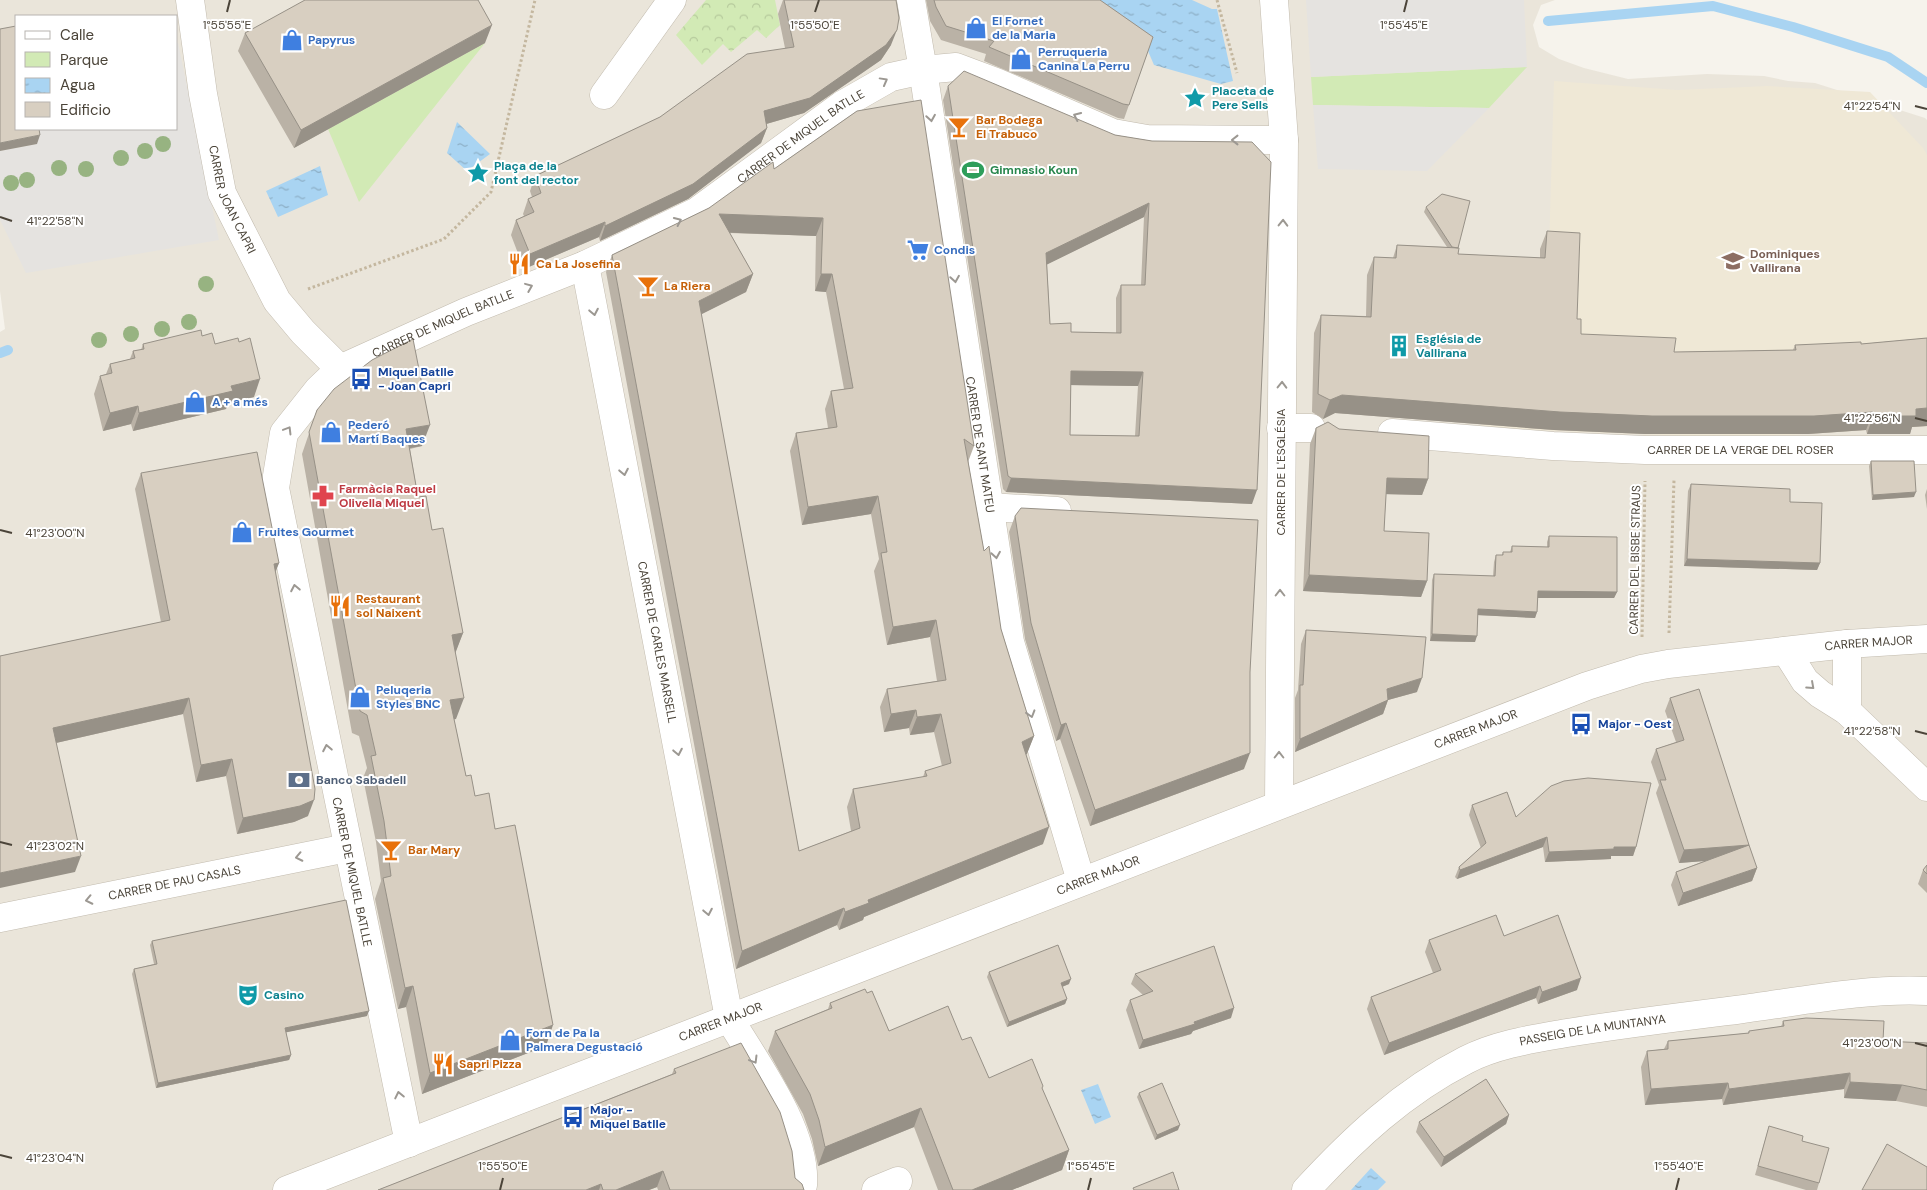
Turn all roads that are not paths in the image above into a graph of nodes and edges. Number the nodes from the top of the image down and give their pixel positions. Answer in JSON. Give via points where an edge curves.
{"nodes":[{"id":1,"x":190,"y":0,"type":"edge"},
{"id":2,"x":672,"y":0,"type":"edge"},
{"id":3,"x":911,"y":0,"type":"edge"},
{"id":4,"x":1274,"y":0,"type":"edge"},
{"id":5,"x":923,"y":70,"type":"junction"},
{"id":6,"x":604,"y":95,"type":"dead end"},
{"id":7,"x":1284,"y":140,"type":"junction"},
{"id":8,"x":585,"y":265,"type":"junction"},
{"id":9,"x":340,"y":370,"type":"junction"},
{"id":10,"x":1281,"y":428,"type":"junction"},
{"id":11,"x":1311,"y":428,"type":"dead end"},
{"id":12,"x":1364,"y":431,"type":"edge"},
{"id":13,"x":1927,"y":450,"type":"edge"},
{"id":14,"x":989,"y":507,"type":"junction"},
{"id":15,"x":1086,"y":512,"type":"edge"},
{"id":16,"x":1252,"y":520,"type":"edge"},
{"id":17,"x":1281,"y":521,"type":"junction"},
{"id":18,"x":1927,"y":639,"type":"edge"},
{"id":19,"x":1847,"y":644,"type":"junction"},
{"id":20,"x":1786,"y":651,"type":"junction"},
{"id":21,"x":1847,"y":711,"type":"junction"},
{"id":22,"x":1927,"y":787,"type":"edge"},
{"id":23,"x":1279,"y":804,"type":"junction"},
{"id":24,"x":347,"y":848,"type":"junction"},
{"id":25,"x":1081,"y":881,"type":"junction"},
{"id":26,"x":0,"y":918,"type":"edge"},
{"id":27,"x":1927,"y":991,"type":"edge"},
{"id":28,"x":729,"y":1018,"type":"junction"},
{"id":29,"x":409,"y":1143,"type":"junction"},
{"id":30,"x":801,"y":1188,"type":"edge"},
{"id":31,"x":287,"y":1190,"type":"edge"},
{"id":32,"x":1306,"y":1190,"type":"edge"}],
"edges":[{"from":1,"to":9,"type":"street","name":"CARRER JOAN CAPRI","via":[[203,94],[222,193],[276,301]]},
{"from":2,"to":6,"type":"street"},
{"from":3,"to":5,"type":"street","name":"CARRER DE SANT MATEU"},
{"from":4,"to":7,"type":"street","name":"CARRER DE L'ESGLÉSIA"},
{"from":7,"to":5,"type":"street","name":"CARRER DE MIQUEL BATLLE","one_way":true,"via":[[1147,139],[1113,133],[956,67]]},
{"from":8,"to":5,"type":"street","name":"CARRER DE MIQUEL BATLLE","one_way":true,"via":[[696,212],[842,105],[891,77]]},
{"from":5,"to":14,"type":"street","name":"CARRER DE SANT MATEU","one_way":true},
{"from":10,"to":7,"type":"street","name":"CARRER DE L'ESGLÉSIA","one_way":true},
{"from":9,"to":8,"type":"street","name":"CARRER DE MIQUEL BATLLE","one_way":true,"via":[[466,312]]},
{"from":8,"to":28,"type":"street","name":"CARRER DE CARLES MARSELL","one_way":true},
{"from":24,"to":9,"type":"street","name":"CARRER DE MIQUEL BATLLE","one_way":true,"via":[[274,488],[284,433],[318,390]]},
{"from":10,"to":11,"type":"street"},
{"from":10,"to":17,"type":"street","name":"CARRER DE L'ESGLÉSIA"},
{"from":12,"to":13,"type":"street","name":"CARRER DE LA VERGE DEL ROSER","via":[[1646,450]]},
{"from":14,"to":15,"type":"street"},
{"from":14,"to":25,"type":"street","name":"CARRER DE SANT MATEU","one_way":true,"via":[[1010,642]]},
{"from":16,"to":17,"type":"street"},
{"from":23,"to":17,"type":"street","name":"CARRER DE L'ESGLÉSIA","one_way":true},
{"from":18,"to":19,"type":"street","name":"CARRER MAJOR"},
{"from":19,"to":20,"type":"street","name":"CARRER MAJOR"},
{"from":19,"to":21,"type":"street"},
{"from":20,"to":21,"type":"street","one_way":true,"via":[[1805,681]]},
{"from":20,"to":23,"type":"street","name":"CARRER MAJOR","via":[[1641,669],[1542,702]]},
{"from":21,"to":22,"type":"street"},
{"from":23,"to":25,"type":"street","name":"CARRER MAJOR"},
{"from":24,"to":26,"type":"street","name":"CARRER DE PAU CASALS","one_way":true},
{"from":29,"to":24,"type":"street","name":"CARRER DE MIQUEL BATLLE","one_way":true},
{"from":25,"to":28,"type":"street","name":"CARRER MAJOR"},
{"from":27,"to":32,"type":"street","name":"PASSEIG DE LA MUNTANYA","via":[[1852,995],[1616,1025],[1521,1041],[1494,1049],[1467,1059],[1392,1106]]},
{"from":28,"to":29,"type":"street","name":"CARRER MAJOR"},
{"from":28,"to":30,"type":"street","one_way":true,"via":[[781,1105],[804,1167]]},
{"from":29,"to":31,"type":"street","name":"CARRER MAJOR"}]}
